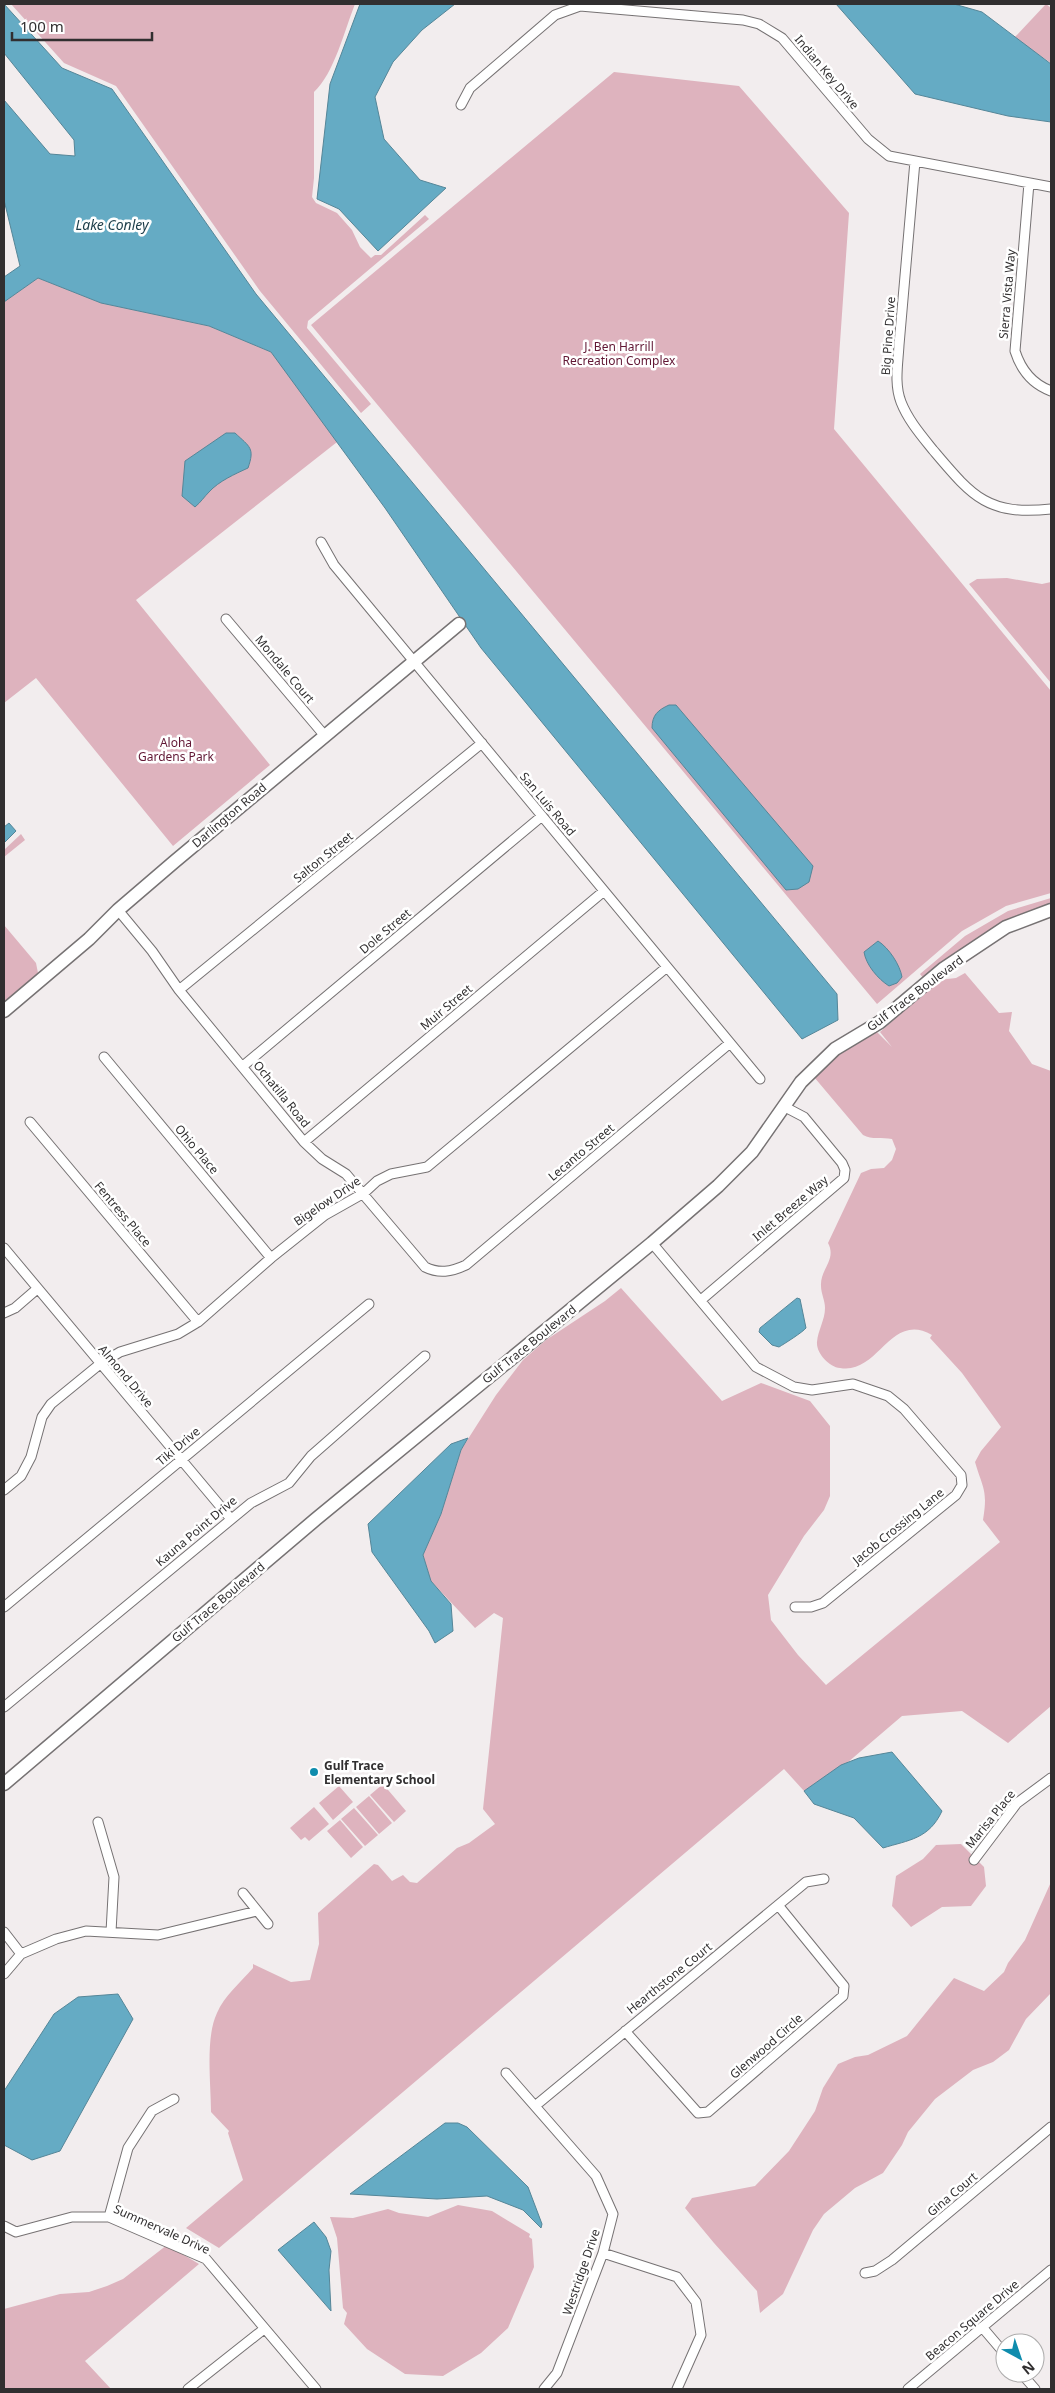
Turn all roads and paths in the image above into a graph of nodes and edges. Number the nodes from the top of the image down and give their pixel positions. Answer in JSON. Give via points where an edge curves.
{"nodes":[{"id":1,"x":623,"y":6,"type":"edge"},
{"id":2,"x":461,"y":105,"type":"dead end"},
{"id":3,"x":915,"y":162,"type":"junction"},
{"id":4,"x":1029,"y":183,"type":"junction"},
{"id":5,"x":1051,"y":187,"type":"edge"},
{"id":6,"x":1051,"y":391,"type":"edge"},
{"id":7,"x":1051,"y":509,"type":"edge"},
{"id":8,"x":321,"y":542,"type":"dead end"},
{"id":9,"x":226,"y":619,"type":"dead end"},
{"id":10,"x":459,"y":624,"type":"dead end"},
{"id":11,"x":415,"y":662,"type":"junction"},
{"id":12,"x":324,"y":736,"type":"junction"},
{"id":13,"x":482,"y":743,"type":"junction"},
{"id":14,"x":542,"y":816,"type":"junction"},
{"id":15,"x":604,"y":891,"type":"junction"},
{"id":16,"x":118,"y":910,"type":"junction"},
{"id":17,"x":1051,"y":910,"type":"edge"},
{"id":18,"x":667,"y":967,"type":"junction"},
{"id":19,"x":180,"y":990,"type":"junction"},
{"id":20,"x":4,"y":1011,"type":"edge"},
{"id":21,"x":730,"y":1043,"type":"junction"},
{"id":22,"x":104,"y":1057,"type":"dead end"},
{"id":23,"x":243,"y":1066,"type":"junction"},
{"id":24,"x":760,"y":1079,"type":"dead end"},
{"id":25,"x":785,"y":1107,"type":"junction"},
{"id":26,"x":30,"y":1122,"type":"dead end"},
{"id":27,"x":304,"y":1142,"type":"junction"},
{"id":28,"x":364,"y":1193,"type":"junction"},
{"id":29,"x":652,"y":1243,"type":"junction"},
{"id":30,"x":4,"y":1248,"type":"edge"},
{"id":31,"x":271,"y":1258,"type":"junction"},
{"id":32,"x":443,"y":1272,"type":"joint"},
{"id":33,"x":37,"y":1289,"type":"junction"},
{"id":34,"x":700,"y":1300,"type":"junction"},
{"id":35,"x":369,"y":1304,"type":"dead end"},
{"id":36,"x":4,"y":1313,"type":"edge"},
{"id":37,"x":198,"y":1322,"type":"junction"},
{"id":38,"x":425,"y":1356,"type":"dead end"},
{"id":39,"x":100,"y":1364,"type":"junction"},
{"id":40,"x":181,"y":1460,"type":"junction"},
{"id":41,"x":4,"y":1490,"type":"edge"},
{"id":42,"x":231,"y":1518,"type":"junction"},
{"id":43,"x":796,"y":1607,"type":"dead end"},
{"id":44,"x":4,"y":1608,"type":"edge"},
{"id":45,"x":4,"y":1708,"type":"edge"},
{"id":46,"x":1051,"y":1778,"type":"edge"},
{"id":47,"x":4,"y":1784,"type":"edge"},
{"id":48,"x":98,"y":1822,"type":"dead end"},
{"id":49,"x":974,"y":1860,"type":"dead end"},
{"id":50,"x":824,"y":1879,"type":"dead end"},
{"id":51,"x":242,"y":1893,"type":"dead end"},
{"id":52,"x":778,"y":1905,"type":"junction"},
{"id":53,"x":257,"y":1911,"type":"junction"},
{"id":54,"x":268,"y":1924,"type":"dead end"},
{"id":55,"x":4,"y":1932,"type":"edge"},
{"id":56,"x":111,"y":1932,"type":"junction"},
{"id":57,"x":21,"y":1954,"type":"junction"},
{"id":58,"x":4,"y":1974,"type":"edge"},
{"id":59,"x":625,"y":2031,"type":"junction"},
{"id":60,"x":506,"y":2074,"type":"dead end"},
{"id":61,"x":174,"y":2099,"type":"dead end"},
{"id":62,"x":535,"y":2106,"type":"junction"},
{"id":63,"x":1051,"y":2128,"type":"edge"},
{"id":64,"x":109,"y":2217,"type":"junction"},
{"id":65,"x":4,"y":2226,"type":"edge"},
{"id":66,"x":603,"y":2253,"type":"junction"},
{"id":67,"x":1051,"y":2270,"type":"edge"},
{"id":68,"x":865,"y":2273,"type":"dead end"},
{"id":69,"x":982,"y":2327,"type":"junction"},
{"id":70,"x":264,"y":2329,"type":"junction"},
{"id":71,"x":995,"y":2342,"type":"edge"},
{"id":72,"x":188,"y":2389,"type":"edge"},
{"id":73,"x":316,"y":2389,"type":"edge"},
{"id":74,"x":544,"y":2389,"type":"edge"},
{"id":75,"x":676,"y":2389,"type":"edge"},
{"id":76,"x":910,"y":2389,"type":"edge"}],
"edges":[{"from":1,"to":2,"type":"street","name":"Indian Key Drive","via":[[580,6],[556,15],[470,88]]},
{"from":1,"to":3,"type":"street","name":"Indian Key Drive","via":[[743,20],[773,31],[791,46],[879,150],[889,156]]},
{"from":3,"to":4,"type":"street","name":"Indian Key Drive"},
{"from":3,"to":7,"type":"street","name":"Big Pine Drive","via":[[897,375],[900,401],[913,424],[971,492],[986,502],[1011,511]]},
{"from":4,"to":5,"type":"street","name":"Indian Key Drive"},
{"from":4,"to":6,"type":"street","name":"Sierra Vista Way","via":[[1016,351],[1018,361],[1030,378]]},
{"from":8,"to":11,"type":"street","name":"San Luis Road","via":[[334,565]]},
{"from":9,"to":12,"type":"street","name":"Mondale Court"},
{"from":10,"to":11,"type":"street","name":"Darlington Road"},
{"from":11,"to":12,"type":"street","name":"Darlington Road"},
{"from":11,"to":13,"type":"street","name":"San Luis Road"},
{"from":12,"to":16,"type":"street","name":"Darlington Road"},
{"from":13,"to":14,"type":"street","name":"San Luis Road"},
{"from":13,"to":19,"type":"street","name":"Salton Street"},
{"from":14,"to":15,"type":"street","name":"San Luis Road"},
{"from":14,"to":23,"type":"street","name":"Dole Street"},
{"from":15,"to":18,"type":"street","name":"San Luis Road"},
{"from":15,"to":27,"type":"street","name":"Muir Street"},
{"from":16,"to":19,"type":"street","name":"Ochatilla Road"},
{"from":16,"to":20,"type":"street","name":"Darlington Road"},
{"from":17,"to":25,"type":"street","name":"Gulf Trace Boulevard","via":[[1006,927],[943,969],[880,1022],[852,1037],[816,1066]]},
{"from":18,"to":21,"type":"street","name":"San Luis Road"},
{"from":18,"to":28,"type":"street","name":"Bigelow Drive","via":[[438,1160],[427,1167],[391,1174],[378,1180]]},
{"from":19,"to":23,"type":"street","name":"Ochatilla Road"},
{"from":21,"to":24,"type":"street","name":"San Luis Road"},
{"from":21,"to":32,"type":"street","name":"Lecanto Street","via":[[466,1266]]},
{"from":22,"to":31,"type":"street","name":"Ohio Place"},
{"from":23,"to":27,"type":"street","name":"Ochatilla Road"},
{"from":25,"to":29,"type":"street","name":"Gulf Trace Boulevard","via":[[762,1141],[736,1170]]},
{"from":25,"to":34,"type":"street","name":"Inlet Breeze Way","via":[[804,1117],[842,1163],[844,1178]]},
{"from":26,"to":37,"type":"street","name":"Fentress Place"},
{"from":27,"to":28,"type":"street","name":"Ochatilla Road","via":[[322,1159],[346,1174]]},
{"from":28,"to":31,"type":"street","name":"Bigelow Drive","via":[[325,1215]]},
{"from":28,"to":32,"type":"street","name":"Ochatilla Road","via":[[425,1267]]},
{"from":29,"to":34,"type":"street","name":"Jacob Crossing Lane"},
{"from":29,"to":47,"type":"street","name":"Gulf Trace Boulevard","via":[[316,1519]]},
{"from":30,"to":33,"type":"street","name":"Almond Drive"},
{"from":31,"to":37,"type":"street","name":"Bigelow Drive"},
{"from":33,"to":36,"type":"street"},
{"from":33,"to":39,"type":"street","name":"Almond Drive"},
{"from":34,"to":43,"type":"street","name":"Jacob Crossing Lane","via":[[756,1367],[794,1387],[812,1390],[854,1384],[888,1396],[904,1409],[961,1475],[962,1485],[956,1495],[823,1603]]},
{"from":35,"to":40,"type":"street","name":"Tiki Drive"},
{"from":37,"to":39,"type":"street","name":"Bigelow Drive","via":[[178,1334],[120,1352]]},
{"from":38,"to":42,"type":"street","name":"Kauna Point Drive","via":[[311,1456],[289,1483],[251,1503]]},
{"from":39,"to":40,"type":"street","name":"Almond Drive"},
{"from":39,"to":41,"type":"street","name":"Bigelow Drive","via":[[51,1404],[42,1417],[31,1457],[21,1476]]},
{"from":40,"to":42,"type":"street","name":"Almond Drive"},
{"from":40,"to":44,"type":"street","name":"Tiki Drive"},
{"from":42,"to":45,"type":"street","name":"Kauna Point Drive"},
{"from":46,"to":49,"type":"street","name":"Marisa Place","via":[[1018,1803]]},
{"from":48,"to":56,"type":"street","via":[[114,1876]]},
{"from":50,"to":52,"type":"street","name":"Hearthstone Court","via":[[806,1882]]},
{"from":51,"to":53,"type":"street"},
{"from":52,"to":59,"type":"street","name":"Hearthstone Court"},
{"from":52,"to":59,"type":"street","name":"Glenwood Circle","via":[[844,1986],[844,1996],[708,2112],[698,2113]]},
{"from":53,"to":54,"type":"street"},
{"from":53,"to":56,"type":"street","via":[[158,1935]]},
{"from":55,"to":57,"type":"street"},
{"from":56,"to":57,"type":"street","via":[[86,1931]]},
{"from":57,"to":58,"type":"street"},
{"from":59,"to":62,"type":"street","name":"Hearthstone Court"},
{"from":60,"to":62,"type":"street","name":"Westridge Drive"},
{"from":61,"to":64,"type":"street","via":[[152,2111],[128,2148]]},
{"from":62,"to":66,"type":"street","name":"Westridge Drive","via":[[596,2176],[613,2214]]},
{"from":63,"to":68,"type":"street","name":"Gina Court","via":[[892,2260],[876,2271]]},
{"from":64,"to":65,"type":"street","name":"Summervale Drive","via":[[72,2217],[16,2232]]},
{"from":64,"to":70,"type":"street","name":"Summervale Drive","via":[[206,2259]]},
{"from":66,"to":74,"type":"street","name":"Westridge Drive","via":[[557,2373]]},
{"from":66,"to":75,"type":"street","via":[[677,2277],[696,2302],[701,2335]]},
{"from":67,"to":69,"type":"street","name":"Beacon Square Drive"},
{"from":69,"to":71,"type":"street"},
{"from":69,"to":76,"type":"street","name":"Beacon Square Drive"},
{"from":70,"to":72,"type":"street"},
{"from":70,"to":73,"type":"street","name":"Summervale Drive"}]}
